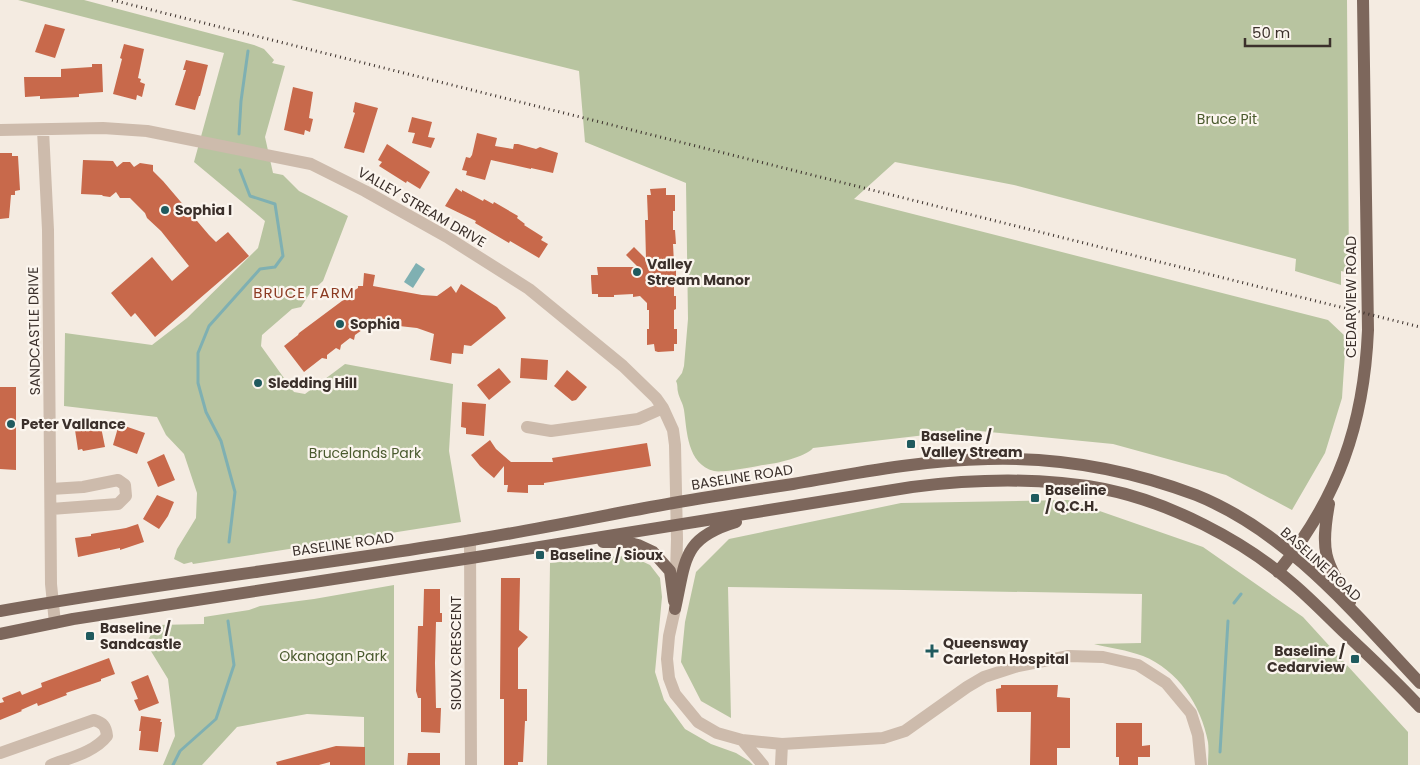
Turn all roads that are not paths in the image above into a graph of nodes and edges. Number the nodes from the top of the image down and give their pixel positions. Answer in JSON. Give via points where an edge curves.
{"nodes":[{"id":1,"x":1363,"y":0,"type":"edge"},
{"id":2,"x":0,"y":130,"type":"edge"},
{"id":3,"x":43,"y":130,"type":"junction"},
{"id":4,"x":663,"y":408,"type":"junction"},
{"id":5,"x":526,"y":427,"type":"dead end"},
{"id":6,"x":51,"y":489,"type":"junction"},
{"id":7,"x":1331,"y":491,"type":"junction"},
{"id":8,"x":677,"y":502,"type":"junction"},
{"id":9,"x":781,"y":508,"type":"junction"},
{"id":10,"x":51,"y":509,"type":"junction"},
{"id":11,"x":677,"y":524,"type":"junction"},
{"id":12,"x":470,"y":540,"type":"junction"},
{"id":13,"x":566,"y":542,"type":"junction"},
{"id":14,"x":1292,"y":554,"type":"junction"},
{"id":15,"x":471,"y":558,"type":"junction"},
{"id":16,"x":1278,"y":572,"type":"junction"},
{"id":17,"x":53,"y":601,"type":"junction"},
{"id":18,"x":675,"y":609,"type":"junction"},
{"id":19,"x":0,"y":611,"type":"edge"},
{"id":20,"x":1360,"y":620,"type":"junction"},
{"id":21,"x":55,"y":623,"type":"junction"},
{"id":22,"x":0,"y":634,"type":"edge"},
{"id":23,"x":1420,"y":683,"type":"edge"},
{"id":24,"x":1420,"y":707,"type":"edge"},
{"id":25,"x":742,"y":740,"type":"junction"},
{"id":26,"x":782,"y":744,"type":"junction"},
{"id":27,"x":0,"y":753,"type":"edge"},
{"id":28,"x":79,"y":760,"type":"edge"},
{"id":29,"x":51,"y":765,"type":"edge"},
{"id":30,"x":472,"y":765,"type":"edge"},
{"id":31,"x":763,"y":765,"type":"edge"},
{"id":32,"x":781,"y":765,"type":"edge"},
{"id":33,"x":1201,"y":765,"type":"edge"}],
"edges":[{"from":1,"to":7,"type":"main road","name":"CEDARVIEW ROAD","via":[[1367,360],[1355,429]]},
{"from":2,"to":3,"type":"street","name":"VALLEY STREAM DRIVE"},
{"from":3,"to":4,"type":"street","name":"VALLEY STREAM DRIVE","via":[[103,128],[147,131],[311,164],[447,237],[529,289],[624,366]]},
{"from":3,"to":6,"type":"street","name":"SANDCASTLE DRIVE","via":[[48,230]]},
{"from":4,"to":5,"type":"street","via":[[638,419],[551,430]]},
{"from":4,"to":8,"type":"street","name":"VALLEY STREAM DRIVE","via":[[673,430]]},
{"from":6,"to":10,"type":"street","name":"SANDCASTLE DRIVE"},
{"from":6,"to":10,"type":"street","via":[[118,480],[125,484],[126,496],[118,504]]},
{"from":7,"to":14,"type":"main road","name":"CEDARVIEW ROAD"},
{"from":7,"to":20,"type":"main road","via":[[1324,534],[1325,554]]},
{"from":8,"to":11,"type":"street","name":"VALLEY STREAM DRIVE"},
{"from":8,"to":12,"type":"main road","name":"BASELINE ROAD"},
{"from":8,"to":14,"type":"main road","name":"BASELINE ROAD","via":[[924,464],[990,459],[1059,462],[1135,476],[1197,496],[1233,513]]},
{"from":9,"to":11,"type":"main road"},
{"from":9,"to":16,"type":"main road","via":[[967,481],[1086,486],[1126,494],[1172,511],[1237,544]]},
{"from":9,"to":18,"type":"main road","via":[[703,535],[687,558]]},
{"from":10,"to":17,"type":"street","name":"SANDCASTLE DRIVE"},
{"from":11,"to":13,"type":"main road"},
{"from":11,"to":18,"type":"street","name":"VALLEY STREAM DRIVE"},
{"from":12,"to":15,"type":"street","name":"SIOUX CRESCENT"},
{"from":12,"to":17,"type":"main road","name":"BASELINE ROAD"},
{"from":13,"to":15,"type":"main road"},
{"from":13,"to":18,"type":"main road","via":[[626,542],[647,548],[670,571]]},
{"from":14,"to":16,"type":"main road","name":"CEDARVIEW ROAD"},
{"from":14,"to":20,"type":"main road","name":"BASELINE ROAD"},
{"from":15,"to":21,"type":"main road"},
{"from":15,"to":30,"type":"street","name":"SIOUX CRESCENT"},
{"from":16,"to":24,"type":"main road"},
{"from":17,"to":19,"type":"main road","name":"BASELINE ROAD"},
{"from":17,"to":21,"type":"street","name":"SANDCASTLE DRIVE"},
{"from":18,"to":25,"type":"street","name":"VALLEY STREAM DRIVE","via":[[667,659],[675,694],[698,722],[717,733]]},
{"from":20,"to":23,"type":"main road","name":"BASELINE ROAD"},
{"from":21,"to":22,"type":"main road"},
{"from":25,"to":26,"type":"street","name":"VALLEY STREAM DRIVE"},
{"from":25,"to":31,"type":"street"},
{"from":26,"to":32,"type":"street"},
{"from":26,"to":33,"type":"street","name":"VALLEY STREAM DRIVE","via":[[895,736],[984,677],[1018,666],[1070,656],[1103,657],[1138,665],[1166,683],[1191,713],[1198,735]]},
{"from":27,"to":28,"type":"street","via":[[94,720],[101,723],[107,736]]},
{"from":28,"to":29,"type":"street"}]}
